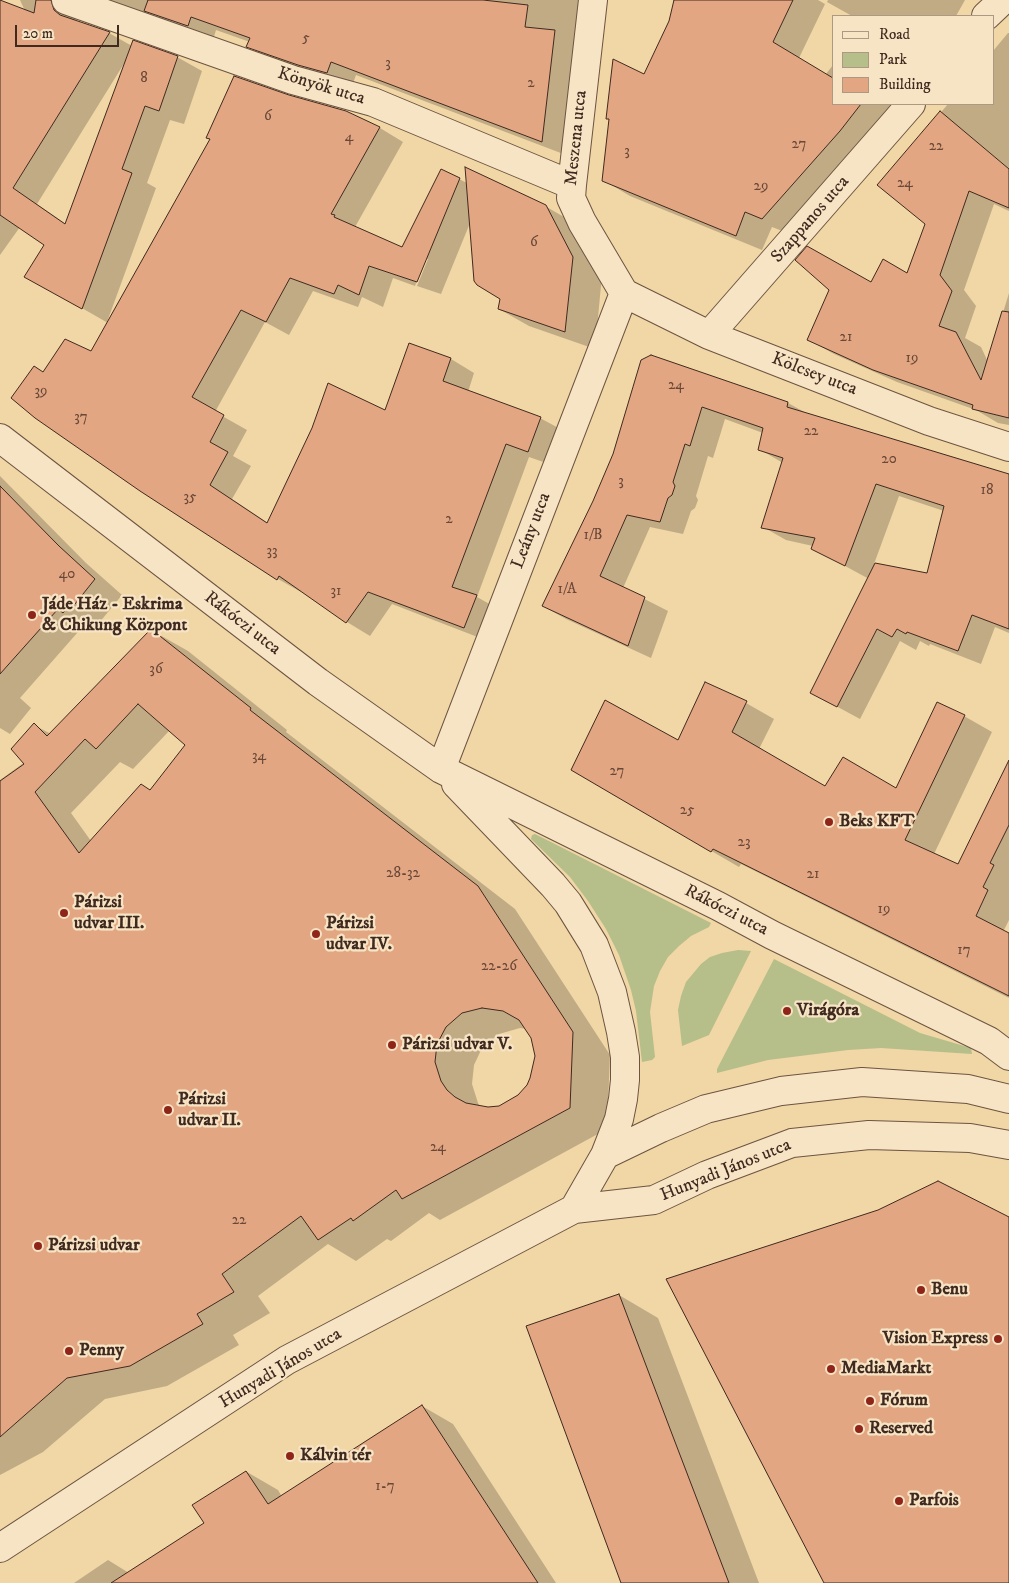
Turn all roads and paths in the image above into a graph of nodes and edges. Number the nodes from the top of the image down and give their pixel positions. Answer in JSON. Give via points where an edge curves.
{"nodes":[{"id":1,"x":66,"y":0,"type":"edge"},
{"id":2,"x":593,"y":0,"type":"edge"},
{"id":3,"x":1003,"y":0,"type":"edge"},
{"id":4,"x":987,"y":15,"type":"edge"},
{"id":5,"x":910,"y":105,"type":"edge"},
{"id":6,"x":572,"y":185,"type":"junction"},
{"id":7,"x":624,"y":293,"type":"junction"},
{"id":8,"x":709,"y":335,"type":"junction"},
{"id":9,"x":0,"y":438,"type":"edge"},
{"id":10,"x":1009,"y":447,"type":"edge"},
{"id":11,"x":441,"y":768,"type":"junction"},
{"id":12,"x":1009,"y":1056,"type":"edge"},
{"id":13,"x":1009,"y":1099,"type":"edge"},
{"id":14,"x":1009,"y":1144,"type":"edge"},
{"id":15,"x":605,"y":1156,"type":"junction"},
{"id":16,"x":574,"y":1209,"type":"junction"},
{"id":17,"x":0,"y":1548,"type":"edge"}],
"edges":[{"from":1,"to":6,"type":"street","name":"Könyök utca","via":[[293,80],[373,102]]},
{"from":2,"to":6,"type":"street","name":"Meszena utca"},
{"from":3,"to":4,"type":"street"},
{"from":5,"to":8,"type":"street","name":"Szappanos utca"},
{"from":6,"to":7,"type":"street","name":"Meszena utca","via":[[577,212]]},
{"from":7,"to":8,"type":"street","name":"Kölcsey utca"},
{"from":7,"to":11,"type":"street","name":"Leány utca"},
{"from":8,"to":10,"type":"street","name":"Kölcsey utca","via":[[929,421]]},
{"from":9,"to":11,"type":"street","name":"Rákóczi utca","via":[[318,682]]},
{"from":11,"to":12,"type":"street","name":"Rákóczi utca","via":[[989,1041]]},
{"from":11,"to":15,"type":"street","name":"Rákóczi utca","via":[[553,885],[582,922],[594,945],[612,992],[625,1057],[619,1119]]},
{"from":13,"to":15,"type":"street","via":[[968,1089],[862,1082],[781,1091],[706,1109]]},
{"from":14,"to":16,"type":"street","name":"Hunyadi János utca","via":[[970,1138],[869,1135],[792,1143],[707,1175],[654,1200]]},
{"from":15,"to":16,"type":"street"},
{"from":16,"to":17,"type":"street","name":"Hunyadi János utca","via":[[287,1360]]}]}
